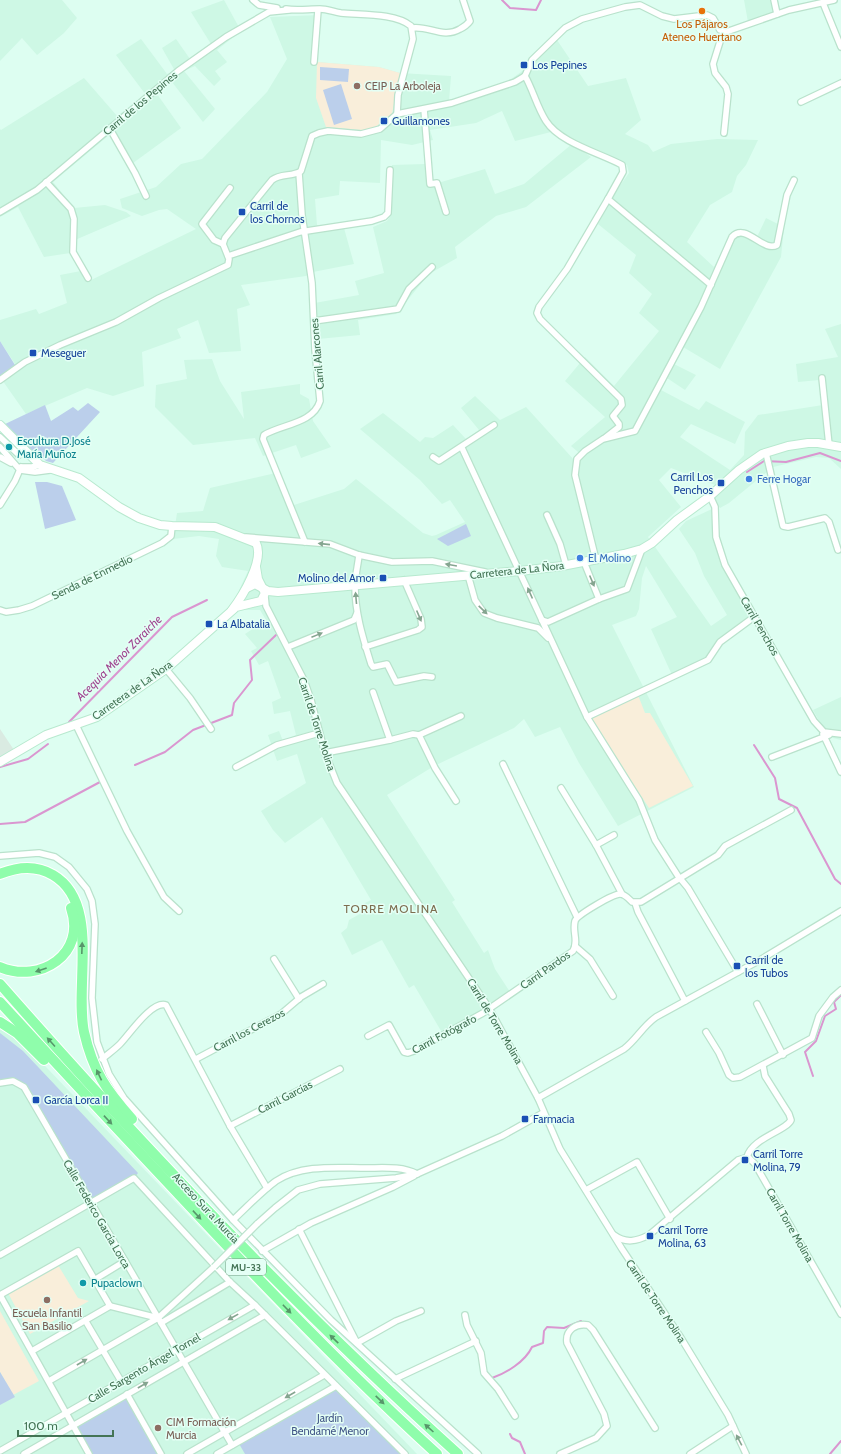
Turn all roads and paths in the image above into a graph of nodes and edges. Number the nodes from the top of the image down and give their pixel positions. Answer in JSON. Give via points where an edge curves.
{"nodes":[{"id":1,"x":253,"y":0,"type":"edge"},
{"id":2,"x":463,"y":0,"type":"edge"},
{"id":3,"x":774,"y":0,"type":"edge"},
{"id":4,"x":834,"y":0,"type":"edge"},
{"id":5,"x":634,"y":2,"type":"edge"},
{"id":6,"x":823,"y":3,"type":"junction"},
{"id":7,"x":266,"y":6,"type":"junction"},
{"id":8,"x":289,"y":10,"type":"junction"},
{"id":9,"x":318,"y":10,"type":"junction"},
{"id":10,"x":264,"y":14,"type":"junction"},
{"id":11,"x":777,"y":14,"type":"junction"},
{"id":12,"x":412,"y":28,"type":"junction"},
{"id":13,"x":723,"y":32,"type":"junction"},
{"id":14,"x":841,"y":47,"type":"edge"},
{"id":15,"x":314,"y":62,"type":"dead end"},
{"id":16,"x":525,"y":76,"type":"junction"},
{"id":17,"x":841,"y":83,"type":"edge"},
{"id":18,"x":801,"y":102,"type":"dead end"},
{"id":19,"x":424,"y":110,"type":"junction"},
{"id":20,"x":397,"y":114,"type":"junction"},
{"id":21,"x":110,"y":129,"type":"junction"},
{"id":22,"x":724,"y":133,"type":"dead end"},
{"id":23,"x":390,"y":170,"type":"dead end"},
{"id":24,"x":299,"y":173,"type":"junction"},
{"id":25,"x":794,"y":180,"type":"dead end"},
{"id":26,"x":46,"y":182,"type":"junction"},
{"id":27,"x":230,"y":188,"type":"dead end"},
{"id":28,"x":146,"y":196,"type":"dead end"},
{"id":29,"x":608,"y":200,"type":"junction"},
{"id":30,"x":0,"y":212,"type":"edge"},
{"id":31,"x":446,"y":212,"type":"dead end"},
{"id":32,"x":305,"y":232,"type":"junction"},
{"id":33,"x":223,"y":244,"type":"junction"},
{"id":34,"x":228,"y":256,"type":"junction"},
{"id":35,"x":432,"y":268,"type":"dead end"},
{"id":36,"x":88,"y":278,"type":"dead end"},
{"id":37,"x":712,"y":285,"type":"junction"},
{"id":38,"x":314,"y":321,"type":"junction"},
{"id":39,"x":822,"y":378,"type":"dead end"},
{"id":40,"x":0,"y":380,"type":"edge"},
{"id":41,"x":0,"y":425,"type":"edge"},
{"id":42,"x":494,"y":425,"type":"dead end"},
{"id":43,"x":619,"y":427,"type":"junction"},
{"id":44,"x":626,"y":434,"type":"junction"},
{"id":45,"x":0,"y":436,"type":"edge"},
{"id":46,"x":603,"y":439,"type":"junction"},
{"id":47,"x":829,"y":445,"type":"junction"},
{"id":48,"x":0,"y":447,"type":"edge"},
{"id":49,"x":841,"y":447,"type":"edge"},
{"id":50,"x":462,"y":448,"type":"junction"},
{"id":51,"x":19,"y":455,"type":"dead end"},
{"id":52,"x":0,"y":457,"type":"edge"},
{"id":53,"x":433,"y":457,"type":"dead end"},
{"id":54,"x":767,"y":458,"type":"junction"},
{"id":55,"x":14,"y":465,"type":"junction"},
{"id":56,"x":40,"y":465,"type":"junction"},
{"id":57,"x":21,"y":468,"type":"junction"},
{"id":58,"x":52,"y":470,"type":"junction"},
{"id":59,"x":710,"y":496,"type":"junction"},
{"id":60,"x":0,"y":505,"type":"edge"},
{"id":61,"x":548,"y":514,"type":"dead end"},
{"id":62,"x":172,"y":526,"type":"junction"},
{"id":63,"x":244,"y":537,"type":"junction"},
{"id":64,"x":269,"y":538,"type":"junction"},
{"id":65,"x":305,"y":542,"type":"junction"},
{"id":66,"x":258,"y":548,"type":"junction"},
{"id":67,"x":642,"y":549,"type":"junction"},
{"id":68,"x":838,"y":550,"type":"dead end"},
{"id":69,"x":359,"y":555,"type":"junction"},
{"id":70,"x":596,"y":560,"type":"junction"},
{"id":71,"x":584,"y":562,"type":"junction"},
{"id":72,"x":256,"y":564,"type":"junction"},
{"id":73,"x":566,"y":565,"type":"junction"},
{"id":74,"x":520,"y":571,"type":"junction"},
{"id":75,"x":490,"y":573,"type":"junction"},
{"id":76,"x":468,"y":575,"type":"junction"},
{"id":77,"x":404,"y":580,"type":"junction"},
{"id":78,"x":355,"y":585,"type":"junction"},
{"id":79,"x":246,"y":590,"type":"junction"},
{"id":80,"x":264,"y":592,"type":"junction"},
{"id":81,"x":600,"y":599,"type":"junction"},
{"id":82,"x":254,"y":604,"type":"junction"},
{"id":83,"x":0,"y":610,"type":"edge"},
{"id":84,"x":232,"y":610,"type":"junction"},
{"id":85,"x":269,"y":612,"type":"junction"},
{"id":86,"x":357,"y":612,"type":"junction"},
{"id":87,"x":754,"y":616,"type":"junction"},
{"id":88,"x":542,"y":618,"type":"junction"},
{"id":89,"x":347,"y":623,"type":"junction"},
{"id":90,"x":534,"y":626,"type":"junction"},
{"id":91,"x":360,"y":629,"type":"junction"},
{"id":92,"x":551,"y":641,"type":"junction"},
{"id":93,"x":288,"y":647,"type":"junction"},
{"id":94,"x":365,"y":647,"type":"junction"},
{"id":95,"x":166,"y":669,"type":"junction"},
{"id":96,"x":432,"y":677,"type":"dead end"},
{"id":97,"x":374,"y":692,"type":"dead end"},
{"id":98,"x":461,"y":716,"type":"dead end"},
{"id":99,"x":587,"y":717,"type":"junction"},
{"id":100,"x":76,"y":725,"type":"junction"},
{"id":101,"x":211,"y":729,"type":"dead end"},
{"id":102,"x":319,"y":733,"type":"junction"},
{"id":103,"x":826,"y":734,"type":"junction"},
{"id":104,"x":841,"y":734,"type":"edge"},
{"id":105,"x":419,"y":735,"type":"junction"},
{"id":106,"x":390,"y":740,"type":"junction"},
{"id":107,"x":325,"y":753,"type":"junction"},
{"id":108,"x":772,"y":757,"type":"dead end"},
{"id":109,"x":0,"y":762,"type":"edge"},
{"id":110,"x":503,"y":764,"type":"dead end"},
{"id":111,"x":236,"y":767,"type":"dead end"},
{"id":112,"x":841,"y":772,"type":"edge"},
{"id":113,"x":562,"y":788,"type":"dead end"},
{"id":114,"x":456,"y":801,"type":"dead end"},
{"id":115,"x":791,"y":810,"type":"dead end"},
{"id":116,"x":614,"y":835,"type":"dead end"},
{"id":117,"x":596,"y":845,"type":"junction"},
{"id":118,"x":0,"y":856,"type":"edge"},
{"id":119,"x":0,"y":874,"type":"edge"},
{"id":120,"x":680,"y":879,"type":"junction"},
{"id":121,"x":0,"y":882,"type":"edge"},
{"id":122,"x":622,"y":894,"type":"junction"},
{"id":123,"x":635,"y":903,"type":"junction"},
{"id":124,"x":179,"y":910,"type":"dead end"},
{"id":125,"x":841,"y":911,"type":"edge"},
{"id":126,"x":577,"y":917,"type":"junction"},
{"id":127,"x":575,"y":946,"type":"junction"},
{"id":128,"x":274,"y":960,"type":"dead end"},
{"id":129,"x":0,"y":967,"type":"edge"},
{"id":130,"x":738,"y":972,"type":"junction"},
{"id":131,"x":0,"y":984,"type":"edge"},
{"id":132,"x":323,"y":984,"type":"dead end"},
{"id":133,"x":841,"y":990,"type":"edge"},
{"id":134,"x":613,"y":996,"type":"dead end"},
{"id":135,"x":299,"y":999,"type":"junction"},
{"id":136,"x":685,"y":1001,"type":"junction"},
{"id":137,"x":0,"y":1002,"type":"edge"},
{"id":138,"x":757,"y":1004,"type":"dead end"},
{"id":139,"x":489,"y":1008,"type":"junction"},
{"id":140,"x":0,"y":1022,"type":"edge"},
{"id":141,"x":706,"y":1032,"type":"dead end"},
{"id":142,"x":368,"y":1036,"type":"dead end"},
{"id":143,"x":783,"y":1055,"type":"junction"},
{"id":144,"x":102,"y":1058,"type":"junction"},
{"id":145,"x":196,"y":1059,"type":"junction"},
{"id":146,"x":763,"y":1066,"type":"junction"},
{"id":147,"x":340,"y":1069,"type":"dead end"},
{"id":148,"x":63,"y":1071,"type":"junction"},
{"id":149,"x":0,"y":1083,"type":"edge"},
{"id":150,"x":538,"y":1098,"type":"junction"},
{"id":151,"x":543,"y":1113,"type":"junction"},
{"id":152,"x":230,"y":1126,"type":"junction"},
{"id":153,"x":747,"y":1157,"type":"junction"},
{"id":154,"x":403,"y":1169,"type":"junction"},
{"id":155,"x":417,"y":1174,"type":"junction"},
{"id":156,"x":400,"y":1177,"type":"junction"},
{"id":157,"x":399,"y":1185,"type":"junction"},
{"id":158,"x":267,"y":1188,"type":"junction"},
{"id":159,"x":586,"y":1190,"type":"junction"},
{"id":160,"x":91,"y":1203,"type":"junction"},
{"id":161,"x":202,"y":1204,"type":"junction"},
{"id":162,"x":670,"y":1219,"type":"junction"},
{"id":163,"x":233,"y":1220,"type":"junction"},
{"id":164,"x":298,"y":1229,"type":"junction"},
{"id":165,"x":612,"y":1234,"type":"junction"},
{"id":166,"x":628,"y":1241,"type":"junction"},
{"id":167,"x":620,"y":1247,"type":"junction"},
{"id":168,"x":262,"y":1251,"type":"junction"},
{"id":169,"x":0,"y":1256,"type":"edge"},
{"id":170,"x":126,"y":1262,"type":"junction"},
{"id":171,"x":94,"y":1280,"type":"junction"},
{"id":172,"x":230,"y":1282,"type":"junction"},
{"id":173,"x":0,"y":1295,"type":"edge"},
{"id":174,"x":255,"y":1305,"type":"junction"},
{"id":175,"x":110,"y":1306,"type":"junction"},
{"id":176,"x":421,"y":1311,"type":"dead end"},
{"id":177,"x":841,"y":1314,"type":"edge"},
{"id":178,"x":265,"y":1315,"type":"junction"},
{"id":179,"x":465,"y":1315,"type":"dead end"},
{"id":180,"x":85,"y":1320,"type":"junction"},
{"id":181,"x":160,"y":1320,"type":"junction"},
{"id":182,"x":349,"y":1332,"type":"junction"},
{"id":183,"x":476,"y":1341,"type":"junction"},
{"id":184,"x":357,"y":1343,"type":"junction"},
{"id":185,"x":176,"y":1349,"type":"junction"},
{"id":186,"x":102,"y":1350,"type":"junction"},
{"id":187,"x":32,"y":1351,"type":"junction"},
{"id":188,"x":184,"y":1362,"type":"junction"},
{"id":189,"x":324,"y":1375,"type":"junction"},
{"id":190,"x":395,"y":1379,"type":"junction"},
{"id":191,"x":49,"y":1381,"type":"junction"},
{"id":192,"x":121,"y":1381,"type":"junction"},
{"id":193,"x":336,"y":1386,"type":"junction"},
{"id":194,"x":127,"y":1394,"type":"junction"},
{"id":195,"x":66,"y":1413,"type":"junction"},
{"id":196,"x":515,"y":1416,"type":"dead end"},
{"id":197,"x":74,"y":1425,"type":"junction"},
{"id":198,"x":733,"y":1426,"type":"junction"},
{"id":199,"x":655,"y":1428,"type":"dead end"},
{"id":200,"x":225,"y":1433,"type":"junction"},
{"id":201,"x":232,"y":1446,"type":"junction"},
{"id":202,"x":0,"y":1451,"type":"edge"},
{"id":203,"x":24,"y":1454,"type":"edge"},
{"id":204,"x":89,"y":1454,"type":"edge"},
{"id":205,"x":161,"y":1454,"type":"edge"},
{"id":206,"x":187,"y":1454,"type":"edge"},
{"id":207,"x":217,"y":1454,"type":"edge"},
{"id":208,"x":405,"y":1454,"type":"edge"},
{"id":209,"x":437,"y":1454,"type":"edge"},
{"id":210,"x":458,"y":1454,"type":"edge"},
{"id":211,"x":478,"y":1454,"type":"edge"},
{"id":212,"x":560,"y":1454,"type":"edge"},
{"id":213,"x":690,"y":1454,"type":"edge"},
{"id":214,"x":746,"y":1454,"type":"edge"}],
"edges":[{"from":1,"to":7,"type":"street"},
{"from":2,"to":12,"type":"street","name":"Carril de los Pepines","via":[[470,21],[458,30],[444,33]]},
{"from":3,"to":11,"type":"street"},
{"from":4,"to":6,"type":"street"},
{"from":5,"to":13,"type":"street","via":[[667,18],[707,15],[713,18]]},
{"from":5,"to":16,"type":"street","via":[[582,19],[564,28],[532,60]]},
{"from":6,"to":11,"type":"street"},
{"from":6,"to":14,"type":"street"},
{"from":7,"to":8,"type":"street","name":"Carril de los Pepines"},
{"from":7,"to":10,"type":"street"},
{"from":8,"to":9,"type":"street","name":"Carril de los Pepines"},
{"from":8,"to":10,"type":"street","name":"Carril de los Pepines"},
{"from":9,"to":12,"type":"street","name":"Carril de los Pepines","via":[[360,13],[401,21]]},
{"from":9,"to":15,"type":"street"},
{"from":10,"to":21,"type":"street","name":"Carril de los Pepines","via":[[178,71]]},
{"from":11,"to":13,"type":"street"},
{"from":12,"to":20,"type":"street","via":[[413,39],[398,95]]},
{"from":13,"to":22,"type":"street","via":[[713,64],[715,73],[728,94]]},
{"from":16,"to":19,"type":"street","via":[[459,101]]},
{"from":16,"to":29,"type":"street","via":[[546,122],[568,139],[622,165],[623,172]]},
{"from":17,"to":18,"type":"street"},
{"from":19,"to":20,"type":"street"},
{"from":19,"to":31,"type":"street","via":[[430,184],[437,184]]},
{"from":20,"to":24,"type":"street","via":[[380,129],[361,134],[328,131],[312,136]]},
{"from":21,"to":26,"type":"street","name":"Carril de los Pepines"},
{"from":21,"to":28,"type":"street"},
{"from":23,"to":32,"type":"street","via":[[388,211],[384,217]]},
{"from":24,"to":32,"type":"street","name":"Carril Alarcones"},
{"from":24,"to":33,"type":"street","via":[[279,176],[272,180]]},
{"from":25,"to":37,"type":"street","via":[[787,195],[777,245],[769,246],[743,233],[735,234]]},
{"from":26,"to":30,"type":"street","name":"Carril de los Pepines"},
{"from":26,"to":36,"type":"street","via":[[71,209],[74,220],[73,252]]},
{"from":27,"to":33,"type":"street","via":[[202,224],[214,240]]},
{"from":29,"to":37,"type":"street"},
{"from":29,"to":43,"type":"street","via":[[537,313],[540,319],[621,399],[622,405],[613,416]]},
{"from":32,"to":34,"type":"street"},
{"from":32,"to":38,"type":"street","name":"Carril Alarcones"},
{"from":33,"to":34,"type":"street"},
{"from":34,"to":40,"type":"street","via":[[230,261],[226,266],[105,327],[25,362]]},
{"from":35,"to":38,"type":"street","via":[[409,290],[398,309]]},
{"from":37,"to":44,"type":"street","via":[[640,424],[635,431]]},
{"from":38,"to":65,"type":"street","name":"Carril Alarcones","via":[[319,404],[309,416],[268,433],[263,439]]},
{"from":39,"to":47,"type":"street"},
{"from":41,"to":56,"type":"main road"},
{"from":42,"to":50,"type":"street"},
{"from":43,"to":44,"type":"street","via":[[620,432]]},
{"from":43,"to":46,"type":"street"},
{"from":44,"to":46,"type":"street"},
{"from":45,"to":51,"type":"street"},
{"from":46,"to":70,"type":"street","via":[[577,459],[575,467]]},
{"from":47,"to":49,"type":"main road","name":"Carretera de La Ñora"},
{"from":47,"to":54,"type":"main road","name":"Carretera de La Ñora","via":[[808,444]]},
{"from":48,"to":55,"type":"street"},
{"from":50,"to":53,"type":"street","via":[[439,461]]},
{"from":50,"to":74,"type":"street"},
{"from":52,"to":55,"type":"street"},
{"from":54,"to":59,"type":"main road","name":"Carretera de La Ñora","via":[[752,460]]},
{"from":54,"to":68,"type":"street","via":[[783,526],[825,518],[829,522]]},
{"from":55,"to":57,"type":"street"},
{"from":56,"to":57,"type":"street"},
{"from":56,"to":58,"type":"main road"},
{"from":57,"to":58,"type":"street","via":[[35,472]]},
{"from":57,"to":60,"type":"street"},
{"from":58,"to":62,"type":"main road","via":[[79,478],[115,505],[139,518]]},
{"from":59,"to":67,"type":"main road","name":"Carretera de La Ñora"},
{"from":59,"to":87,"type":"street","name":"Carril Penchos","via":[[715,507],[715,532],[720,553]]},
{"from":61,"to":73,"type":"street"},
{"from":62,"to":63,"type":"main road","via":[[215,527]]},
{"from":62,"to":83,"type":"street","name":"Senda de Enmedio","via":[[171,536],[162,543],[48,599],[19,610]]},
{"from":63,"to":64,"type":"street"},
{"from":63,"to":66,"type":"main road","via":[[256,543]]},
{"from":64,"to":65,"type":"street"},
{"from":64,"to":66,"type":"street"},
{"from":69,"to":65,"type":"street","one_way":true,"via":[[330,544]]},
{"from":66,"to":72,"type":"main road"},
{"from":67,"to":70,"type":"main road","name":"Carretera de La Ñora"},
{"from":67,"to":81,"type":"street","via":[[627,589]]},
{"from":75,"to":69,"type":"street","one_way":true,"via":[[432,561],[392,562]]},
{"from":69,"to":78,"type":"street"},
{"from":70,"to":71,"type":"main road","name":"Carretera de La Ñora"},
{"from":71,"to":73,"type":"main road","name":"Carretera de La Ñora"},
{"from":71,"to":81,"type":"street","one_way":true},
{"from":72,"to":79,"type":"main road"},
{"from":72,"to":80,"type":"main road","via":[[258,579]]},
{"from":73,"to":74,"type":"main road","name":"Carretera de La Ñora"},
{"from":74,"to":75,"type":"main road","name":"Carretera de La Ñora"},
{"from":88,"to":74,"type":"street","one_way":true},
{"from":75,"to":76,"type":"main road","name":"Carretera de La Ñora"},
{"from":76,"to":77,"type":"main road","name":"Carretera de La Ñora"},
{"from":76,"to":90,"type":"street","one_way":true,"via":[[475,600],[484,612],[497,618]]},
{"from":77,"to":78,"type":"main road","name":"Carretera de La Ñora"},
{"from":77,"to":94,"type":"street","one_way":true,"via":[[422,627]]},
{"from":78,"to":80,"type":"main road","name":"Carretera de La Ñora"},
{"from":86,"to":78,"type":"street","one_way":true},
{"from":79,"to":80,"type":"main road","via":[[255,584]]},
{"from":79,"to":82,"type":"main road","via":[[247,600]]},
{"from":79,"to":84,"type":"main road"},
{"from":80,"to":82,"type":"main road","via":[[261,601]]},
{"from":80,"to":85,"type":"street","name":"Carril de Torre Molina"},
{"from":81,"to":88,"type":"street","via":[[548,622]]},
{"from":82,"to":84,"type":"main road","via":[[242,604]]},
{"from":82,"to":85,"type":"street","via":[[263,606]]},
{"from":84,"to":95,"type":"main road","name":"Carretera de La Ñora"},
{"from":85,"to":93,"type":"street","name":"Carril de Torre Molina"},
{"from":86,"to":89,"type":"street","via":[[356,619]]},
{"from":86,"to":91,"type":"street"},
{"from":87,"to":99,"type":"street","via":[[720,642],[708,660]]},
{"from":87,"to":103,"type":"street","name":"Carril Penchos"},
{"from":88,"to":90,"type":"street","via":[[541,624]]},
{"from":88,"to":92,"type":"street"},
{"from":89,"to":91,"type":"street","via":[[354,623]]},
{"from":93,"to":89,"type":"street","one_way":true},
{"from":90,"to":92,"type":"street"},
{"from":91,"to":94,"type":"street"},
{"from":92,"to":99,"type":"street"},
{"from":93,"to":102,"type":"street","name":"Carril de Torre Molina","via":[[311,700]]},
{"from":94,"to":96,"type":"street","via":[[372,666],[388,664],[394,681],[429,675]]},
{"from":95,"to":100,"type":"main road","name":"Carretera de La Ñora","via":[[97,716]]},
{"from":95,"to":101,"type":"street"},
{"from":97,"to":106,"type":"street"},
{"from":98,"to":105,"type":"street"},
{"from":99,"to":120,"type":"street","via":[[639,800],[649,828]]},
{"from":100,"to":109,"type":"main road","name":"Carretera de La Ñora","via":[[46,735]]},
{"from":100,"to":124,"type":"street","via":[[127,831],[164,897]]},
{"from":102,"to":107,"type":"street","name":"Carril de Torre Molina"},
{"from":102,"to":111,"type":"street","via":[[277,745]]},
{"from":103,"to":104,"type":"street"},
{"from":103,"to":108,"type":"street"},
{"from":103,"to":112,"type":"street","name":"Carril Penchos"},
{"from":105,"to":106,"type":"street","via":[[413,734]]},
{"from":105,"to":114,"type":"street","via":[[434,766]]},
{"from":106,"to":107,"type":"street"},
{"from":107,"to":139,"type":"street","name":"Carril de Torre Molina","via":[[337,783]]},
{"from":110,"to":126,"type":"street"},
{"from":113,"to":117,"type":"street"},
{"from":115,"to":120,"type":"street","via":[[725,846],[718,855]]},
{"from":116,"to":117,"type":"street"},
{"from":117,"to":122,"type":"street"},
{"from":118,"to":144,"type":"street","via":[[39,853],[55,857],[69,867],[86,889],[92,901],[95,924],[92,998],[97,1042]]},
{"from":161,"to":119,"type":"highway","one_way":true,"via":[[107,1090],[96,1070],[82,1020],[81,921],[77,904],[70,891],[55,876],[40,869],[21,868]]},
{"from":120,"to":123,"type":"street","via":[[648,899]]},
{"from":120,"to":130,"type":"street","via":[[688,888]]},
{"from":121,"to":129,"type":"highway","one_way":true,"via":[[24,874],[46,878],[59,888],[68,900],[74,926],[72,940],[64,954],[48,968],[22,973]]},
{"from":122,"to":123,"type":"street"},
{"from":122,"to":126,"type":"street","via":[[613,896]]},
{"from":123,"to":136,"type":"street"},
{"from":125,"to":130,"type":"street"},
{"from":126,"to":127,"type":"street","name":"Carril Pardos","via":[[574,923]]},
{"from":127,"to":134,"type":"street","via":[[590,959]]},
{"from":127,"to":139,"type":"street","name":"Carril Pardos","via":[[573,952]]},
{"from":128,"to":135,"type":"street"},
{"from":130,"to":136,"type":"street"},
{"from":161,"to":131,"type":"highway","name":"Acceso Sur a Murcia","number":"MU-33","one_way":true},
{"from":132,"to":135,"type":"street","name":"Carril los Cerezos"},
{"from":133,"to":143,"type":"street","via":[[820,1016],[812,1038]]},
{"from":135,"to":145,"type":"street","name":"Carril los Cerezos","via":[[281,1014]]},
{"from":136,"to":150,"type":"street","via":[[648,1022],[624,1049]]},
{"from":137,"to":148,"type":"highway","name":"Acceso Sur a Murcia","number":"MU-33"},
{"from":138,"to":143,"type":"street"},
{"from":139,"to":142,"type":"street","name":"Carril Fotógrafo","via":[[408,1053],[404,1052],[389,1025]]},
{"from":139,"to":150,"type":"street","name":"Carril de Torre Molina"},
{"from":140,"to":148,"type":"highway","via":[[17,1033],[44,1061]]},
{"from":141,"to":146,"type":"street","via":[[731,1077],[740,1077]]},
{"from":143,"to":146,"type":"street"},
{"from":144,"to":145,"type":"street","via":[[120,1044],[150,1010],[164,1004]]},
{"from":144,"to":163,"type":"street","via":[[116,1086],[133,1109]]},
{"from":145,"to":152,"type":"street"},
{"from":146,"to":153,"type":"street","via":[[765,1076],[791,1120],[788,1125],[766,1137]]},
{"from":147,"to":152,"type":"street","name":"Carril Garcías"},
{"from":148,"to":209,"type":"highway","name":"Acceso Sur a Murcia","number":"MU-33","one_way":true,"via":[[291,1313]]},
{"from":149,"to":160,"type":"street","name":"Calle Federico García Lorca","via":[[13,1081],[24,1087]]},
{"from":150,"to":151,"type":"street","name":"Carril de Torre Molina"},
{"from":151,"to":155,"type":"street","via":[[502,1136]]},
{"from":151,"to":159,"type":"street","name":"Carril de Torre Molina","via":[[560,1150]]},
{"from":152,"to":158,"type":"street"},
{"from":153,"to":162,"type":"street","via":[[738,1160]]},
{"from":153,"to":177,"type":"street","name":"Carril Torre Molina","via":[[755,1164]]},
{"from":154,"to":155,"type":"street"},
{"from":154,"to":156,"type":"street"},
{"from":154,"to":158,"type":"street","via":[[315,1168],[288,1175]]},
{"from":155,"to":156,"type":"street"},
{"from":155,"to":157,"type":"street"},
{"from":156,"to":157,"type":"street"},
{"from":156,"to":181,"type":"street","bridge":true,"via":[[333,1182],[308,1187],[290,1195]]},
{"from":157,"to":164,"type":"street"},
{"from":158,"to":163,"type":"street"},
{"from":159,"to":162,"type":"street","via":[[637,1162]]},
{"from":159,"to":165,"type":"street","name":"Carril de Torre Molina"},
{"from":160,"to":169,"type":"street"},
{"from":160,"to":170,"type":"street","name":"Calle Federico García Lorca"},
{"from":160,"to":172,"type":"street","via":[[134,1178]]},
{"from":210,"to":161,"type":"highway","name":"Acceso Sur a Murcia","number":"MU-33","one_way":true,"via":[[299,1306]]},
{"from":162,"to":166,"type":"street","via":[[649,1235]]},
{"from":163,"to":168,"type":"street"},
{"from":164,"to":168,"type":"street"},
{"from":164,"to":182,"type":"street"},
{"from":165,"to":166,"type":"street","via":[[623,1241]]},
{"from":165,"to":167,"type":"street","name":"Carril de Torre Molina"},
{"from":166,"to":167,"type":"street","via":[[622,1242]]},
{"from":167,"to":198,"type":"street","name":"Carril de Torre Molina","via":[[681,1338]]},
{"from":168,"to":182,"type":"street","via":[[331,1320]]},
{"from":170,"to":171,"type":"street"},
{"from":170,"to":181,"type":"street","name":"Calle Federico García Lorca"},
{"from":171,"to":173,"type":"street","via":[[78,1251]]},
{"from":171,"to":175,"type":"street"},
{"from":172,"to":174,"type":"street"},
{"from":172,"to":181,"type":"street"},
{"from":173,"to":187,"type":"street"},
{"from":174,"to":178,"type":"street"},
{"from":174,"to":185,"type":"street","name":"Calle Sargento Ángel Tornel","one_way":true},
{"from":175,"to":180,"type":"street"},
{"from":175,"to":181,"type":"street"},
{"from":176,"to":184,"type":"street","via":[[396,1321]]},
{"from":178,"to":188,"type":"street","name":"Calle Sargento Ángel Tornel"},
{"from":178,"to":189,"type":"street"},
{"from":179,"to":183,"type":"street"},
{"from":180,"to":186,"type":"street"},
{"from":180,"to":187,"type":"street"},
{"from":181,"to":185,"type":"street","name":"Calle Federico García Lorca"},
{"from":181,"to":186,"type":"street"},
{"from":182,"to":184,"type":"street"},
{"from":183,"to":190,"type":"street"},
{"from":183,"to":196,"type":"street","via":[[481,1352],[484,1374],[498,1389]]},
{"from":184,"to":190,"type":"street"},
{"from":185,"to":188,"type":"street","name":"Calle Federico García Lorca"},
{"from":185,"to":192,"type":"street","name":"Calle Sargento Ángel Tornel"},
{"from":191,"to":186,"type":"street","one_way":true},
{"from":186,"to":192,"type":"street"},
{"from":187,"to":191,"type":"street"},
{"from":194,"to":188,"type":"street","name":"Calle Sargento Ángel Tornel","one_way":true},
{"from":188,"to":200,"type":"street","name":"Calle Federico García Lorca"},
{"from":189,"to":193,"type":"street"},
{"from":189,"to":200,"type":"street","one_way":true},
{"from":190,"to":211,"type":"street"},
{"from":191,"to":195,"type":"street"},
{"from":192,"to":195,"type":"street","name":"Calle Sargento Ángel Tornel"},
{"from":193,"to":201,"type":"street"},
{"from":193,"to":208,"type":"street"},
{"from":194,"to":197,"type":"street","name":"Calle Sargento Ángel Tornel"},
{"from":194,"to":205,"type":"street"},
{"from":195,"to":197,"type":"street"},
{"from":195,"to":202,"type":"street","name":"Calle Sargento Ángel Tornel"},
{"from":197,"to":203,"type":"street","name":"Calle Sargento Ángel Tornel"},
{"from":197,"to":204,"type":"street"},
{"from":198,"to":213,"type":"street"},
{"from":214,"to":198,"type":"street","name":"Carril de Torre Molina","one_way":true},
{"from":199,"to":212,"type":"street","via":[[593,1330],[588,1325],[580,1325],[566,1336],[604,1414],[607,1426],[596,1438]]},
{"from":200,"to":201,"type":"street","name":"Calle Federico García Lorca"},
{"from":200,"to":206,"type":"street"},
{"from":201,"to":207,"type":"street"}]}
